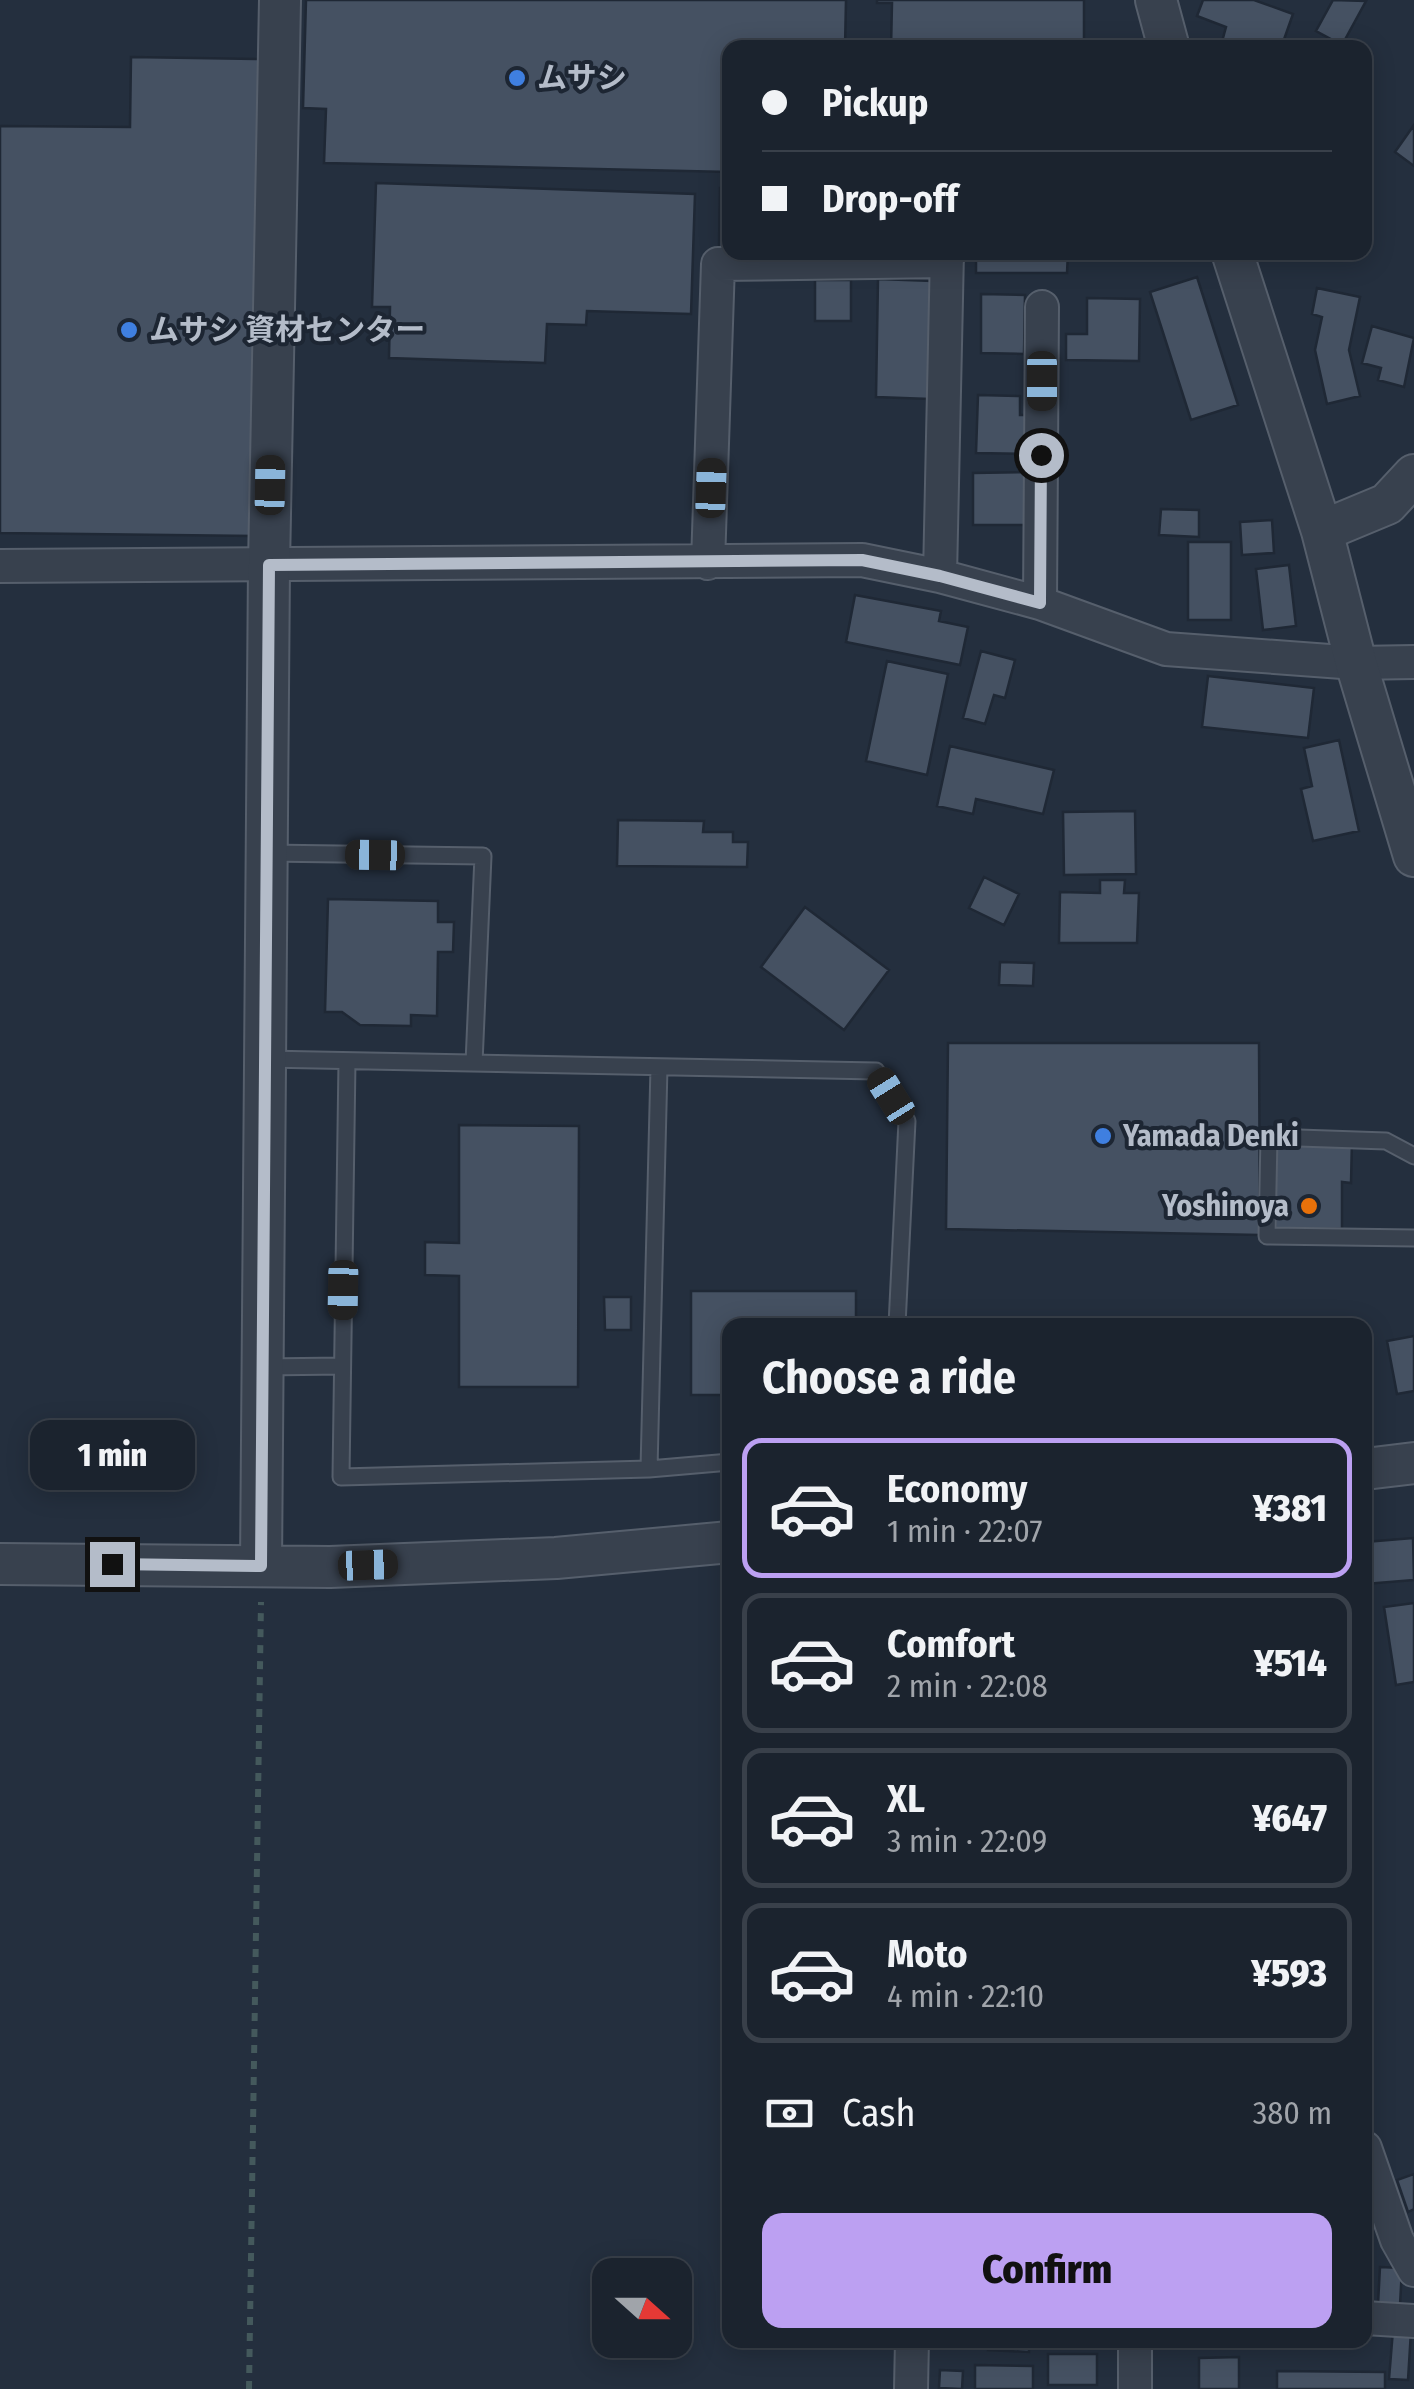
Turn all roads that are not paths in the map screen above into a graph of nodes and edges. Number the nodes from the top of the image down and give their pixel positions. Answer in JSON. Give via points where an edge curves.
{"nodes":[{"id":1,"x":280,"y":0,"type":"edge"},
{"id":2,"x":1156,"y":0,"type":"edge"},
{"id":3,"x":1167,"y":40,"type":"edge"},
{"id":4,"x":849,"y":260,"type":"edge"},
{"id":5,"x":948,"y":260,"type":"edge"},
{"id":6,"x":1235,"y":260,"type":"edge"},
{"id":7,"x":1042,"y":307,"type":"dead end"},
{"id":8,"x":1414,"y":475,"type":"edge"},
{"id":9,"x":1322,"y":530,"type":"junction"},
{"id":10,"x":708,"y":563,"type":"junction"},
{"id":11,"x":269,"y":565,"type":"junction"},
{"id":12,"x":0,"y":566,"type":"edge"},
{"id":13,"x":940,"y":576,"type":"junction"},
{"id":14,"x":1040,"y":603,"type":"junction"},
{"id":15,"x":1414,"y":662,"type":"edge"},
{"id":16,"x":1356,"y":663,"type":"junction"},
{"id":17,"x":267,"y":853,"type":"junction"},
{"id":18,"x":1414,"y":856,"type":"edge"},
{"id":19,"x":265,"y":1059,"type":"junction"},
{"id":20,"x":347,"y":1061,"type":"junction"},
{"id":21,"x":474,"y":1064,"type":"junction"},
{"id":22,"x":659,"y":1067,"type":"junction"},
{"id":23,"x":1414,"y":1156,"type":"edge"},
{"id":24,"x":1414,"y":1238,"type":"edge"},
{"id":25,"x":898,"y":1318,"type":"edge"},
{"id":26,"x":342,"y":1366,"type":"junction"},
{"id":27,"x":263,"y":1367,"type":"junction"},
{"id":28,"x":722,"y":1463,"type":"edge"},
{"id":29,"x":1414,"y":1463,"type":"edge"},
{"id":30,"x":1372,"y":1468,"type":"edge"},
{"id":31,"x":649,"y":1469,"type":"junction"},
{"id":32,"x":722,"y":1543,"type":"edge"},
{"id":33,"x":0,"y":1564,"type":"edge"},
{"id":34,"x":261,"y":1566,"type":"junction"},
{"id":35,"x":1372,"y":2168,"type":"edge"},
{"id":36,"x":1414,"y":2270,"type":"edge"},
{"id":37,"x":1372,"y":2318,"type":"edge"},
{"id":38,"x":1414,"y":2321,"type":"edge"},
{"id":39,"x":912,"y":2348,"type":"edge"},
{"id":40,"x":1135,"y":2348,"type":"edge"},
{"id":41,"x":911,"y":2389,"type":"edge"},
{"id":42,"x":1135,"y":2389,"type":"edge"}],
"edges":[{"from":1,"to":11,"type":"street"},
{"from":2,"to":3,"type":"street"},
{"from":4,"to":10,"type":"street","via":[[718,264]]},
{"from":5,"to":13,"type":"street"},
{"from":6,"to":9,"type":"street"},
{"from":7,"to":14,"type":"street"},
{"from":8,"to":9,"type":"street","via":[[1387,504]]},
{"from":9,"to":16,"type":"street"},
{"from":10,"to":11,"type":"street"},
{"from":10,"to":13,"type":"street","via":[[862,560]]},
{"from":11,"to":12,"type":"street"},
{"from":11,"to":17,"type":"street"},
{"from":13,"to":14,"type":"street"},
{"from":14,"to":16,"type":"street","via":[[1166,650]]},
{"from":15,"to":16,"type":"street"},
{"from":16,"to":18,"type":"street"},
{"from":17,"to":19,"type":"street"},
{"from":17,"to":21,"type":"lane","via":[[483,856]]},
{"from":19,"to":20,"type":"lane"},
{"from":19,"to":27,"type":"street"},
{"from":20,"to":21,"type":"lane"},
{"from":20,"to":26,"type":"lane"},
{"from":21,"to":22,"type":"lane"},
{"from":22,"to":25,"type":"lane","via":[[876,1071],[907,1121]]},
{"from":22,"to":31,"type":"lane"},
{"from":23,"to":24,"type":"lane","via":[[1386,1141],[1269,1137],[1267,1236]]},
{"from":26,"to":27,"type":"lane"},
{"from":26,"to":31,"type":"lane","via":[[340,1477]]},
{"from":27,"to":34,"type":"street"},
{"from":28,"to":31,"type":"lane"},
{"from":29,"to":30,"type":"street"},
{"from":32,"to":34,"type":"street","via":[[556,1558]]},
{"from":33,"to":34,"type":"street"},
{"from":35,"to":36,"type":"street"},
{"from":37,"to":38,"type":"street"},
{"from":39,"to":41,"type":"street"},
{"from":40,"to":42,"type":"street"}]}
